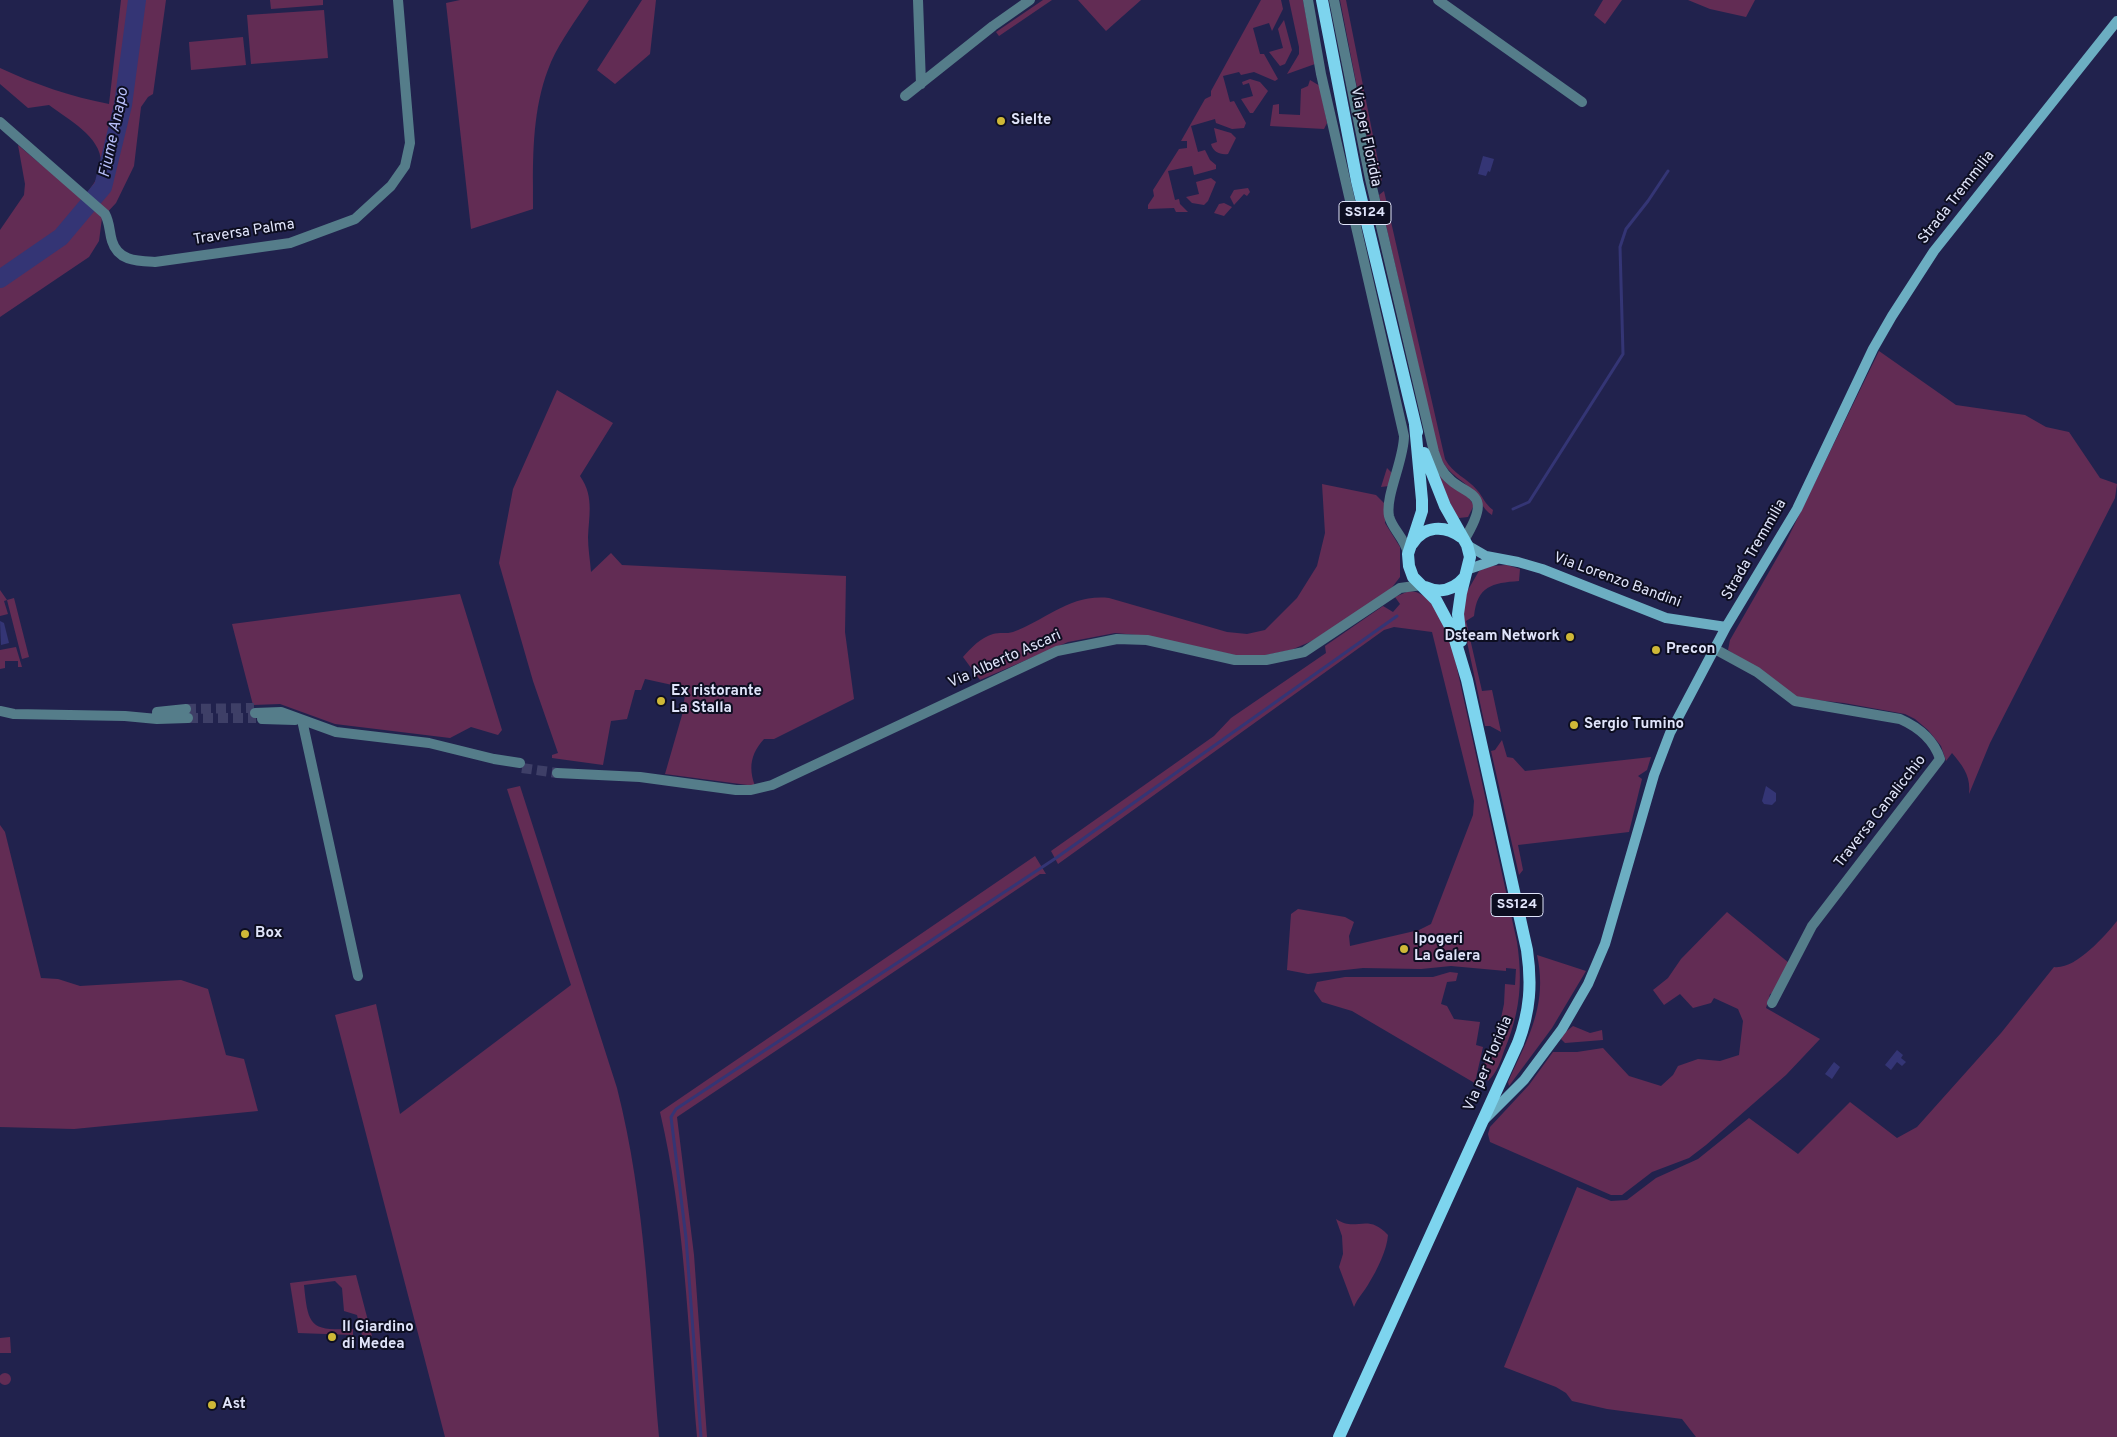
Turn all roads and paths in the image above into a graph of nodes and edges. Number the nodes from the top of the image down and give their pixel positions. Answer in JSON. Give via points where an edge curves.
{"nodes":[{"id":1,"x":398,"y":0,"type":"edge"},
{"id":2,"x":918,"y":0,"type":"edge"},
{"id":3,"x":1030,"y":0,"type":"edge"},
{"id":4,"x":1308,"y":0,"type":"edge"},
{"id":5,"x":1322,"y":0,"type":"edge"},
{"id":6,"x":1334,"y":0,"type":"edge"},
{"id":7,"x":1438,"y":0,"type":"edge"},
{"id":8,"x":2117,"y":22,"type":"edge"},
{"id":9,"x":921,"y":84,"type":"junction"},
{"id":10,"x":905,"y":96,"type":"dead end"},
{"id":11,"x":1582,"y":102,"type":"dead end"},
{"id":12,"x":0,"y":122,"type":"edge"},
{"id":13,"x":1415,"y":425,"type":"junction"},
{"id":14,"x":1393,"y":526,"type":"junction"},
{"id":15,"x":1421,"y":531,"type":"junction"},
{"id":16,"x":1464,"y":541,"type":"junction"},
{"id":17,"x":1409,"y":556,"type":"junction"},
{"id":18,"x":1499,"y":559,"type":"junction"},
{"id":19,"x":1467,"y":573,"type":"junction"},
{"id":20,"x":1424,"y":586,"type":"junction"},
{"id":21,"x":1400,"y":588,"type":"junction"},
{"id":22,"x":1726,"y":627,"type":"junction"},
{"id":23,"x":1715,"y":649,"type":"junction"},
{"id":24,"x":1466,"y":680,"type":"junction"},
{"id":25,"x":0,"y":711,"type":"edge"},
{"id":26,"x":255,"y":715,"type":"tunnel mouth"},
{"id":27,"x":188,"y":716,"type":"tunnel mouth"},
{"id":28,"x":302,"y":720,"type":"junction"},
{"id":29,"x":521,"y":766,"type":"tunnel mouth"},
{"id":30,"x":556,"y":770,"type":"tunnel mouth"},
{"id":31,"x":358,"y":976,"type":"dead end"},
{"id":32,"x":1772,"y":1003,"type":"dead end"},
{"id":33,"x":1481,"y":1124,"type":"junction"},
{"id":34,"x":1339,"y":1437,"type":"edge"}],
"edges":[{"from":1,"to":12,"type":"street","name":"Traversa Palma","via":[[409,154],[405,166],[391,186],[355,219],[290,243],[155,262],[123,257],[112,241],[110,222],[105,214],[86,194]]},
{"from":2,"to":9,"type":"street"},
{"from":3,"to":9,"type":"street"},
{"from":4,"to":14,"type":"street","via":[[1327,102],[1404,436],[1404,451],[1388,510]]},
{"from":5,"to":13,"type":"main road","name":"Via per Floridia","number":"SS124","via":[[1357,181]]},
{"from":6,"to":16,"type":"street","via":[[1370,179],[1434,452],[1440,467],[1478,504],[1476,521]]},
{"from":7,"to":11,"type":"street"},
{"from":8,"to":22,"type":"main road","name":"Strada Tremmilia","via":[[1928,259],[1873,349],[1797,509]]},
{"from":9,"to":10,"type":"street"},
{"from":13,"to":15,"type":"main road","via":[[1423,490]]},
{"from":13,"to":16,"type":"main road","via":[[1438,491]]},
{"from":14,"to":15,"type":"street"},
{"from":14,"to":17,"type":"street","via":[[1405,541]]},
{"from":15,"to":16,"type":"main road","via":[[1445,528]]},
{"from":15,"to":17,"type":"main road"},
{"from":16,"to":18,"type":"main road","name":"Via Lorenzo Bandini","via":[[1486,556]]},
{"from":16,"to":19,"type":"main road","via":[[1470,557]]},
{"from":17,"to":20,"type":"main road","via":[[1413,577]]},
{"from":17,"to":21,"type":"street","via":[[1406,579]]},
{"from":18,"to":19,"type":"main road","via":[[1478,564]]},
{"from":18,"to":22,"type":"main road","name":"Via Lorenzo Bandini","via":[[1542,569],[1666,618]]},
{"from":19,"to":20,"type":"main road","via":[[1457,585],[1447,590],[1436,591]]},
{"from":19,"to":24,"type":"main road","via":[[1458,614]]},
{"from":20,"to":21,"type":"street"},
{"from":20,"to":24,"type":"main road","via":[[1452,630]]},
{"from":21,"to":30,"type":"street","name":"Via Alberto Ascari","via":[[1304,652],[1266,660],[1235,660],[1147,640],[1117,639],[1057,651],[772,785],[736,790]]},
{"from":22,"to":23,"type":"main road","name":"Strada Tremmilia"},
{"from":23,"to":32,"type":"street","name":"Traversa Canalicchio","via":[[1757,672],[1794,701],[1900,719],[1912,724],[1930,741],[1940,759],[1812,926]]},
{"from":23,"to":33,"type":"main road","name":"Strada Tremmilia","via":[[1670,733],[1654,775],[1605,944],[1588,984],[1562,1029],[1524,1080]]},
{"from":24,"to":33,"type":"main road","name":"Via per Floridia","number":"SS124","via":[[1527,950],[1531,985],[1523,1028]]},
{"from":25,"to":27,"type":"street","via":[[14,714]]},
{"from":26,"to":28,"type":"street"},
{"from":28,"to":29,"type":"street","via":[[336,732],[446,747],[479,761]]},
{"from":28,"to":31,"type":"street"},
{"from":33,"to":34,"type":"main road","name":"Via per Floridia"}]}
